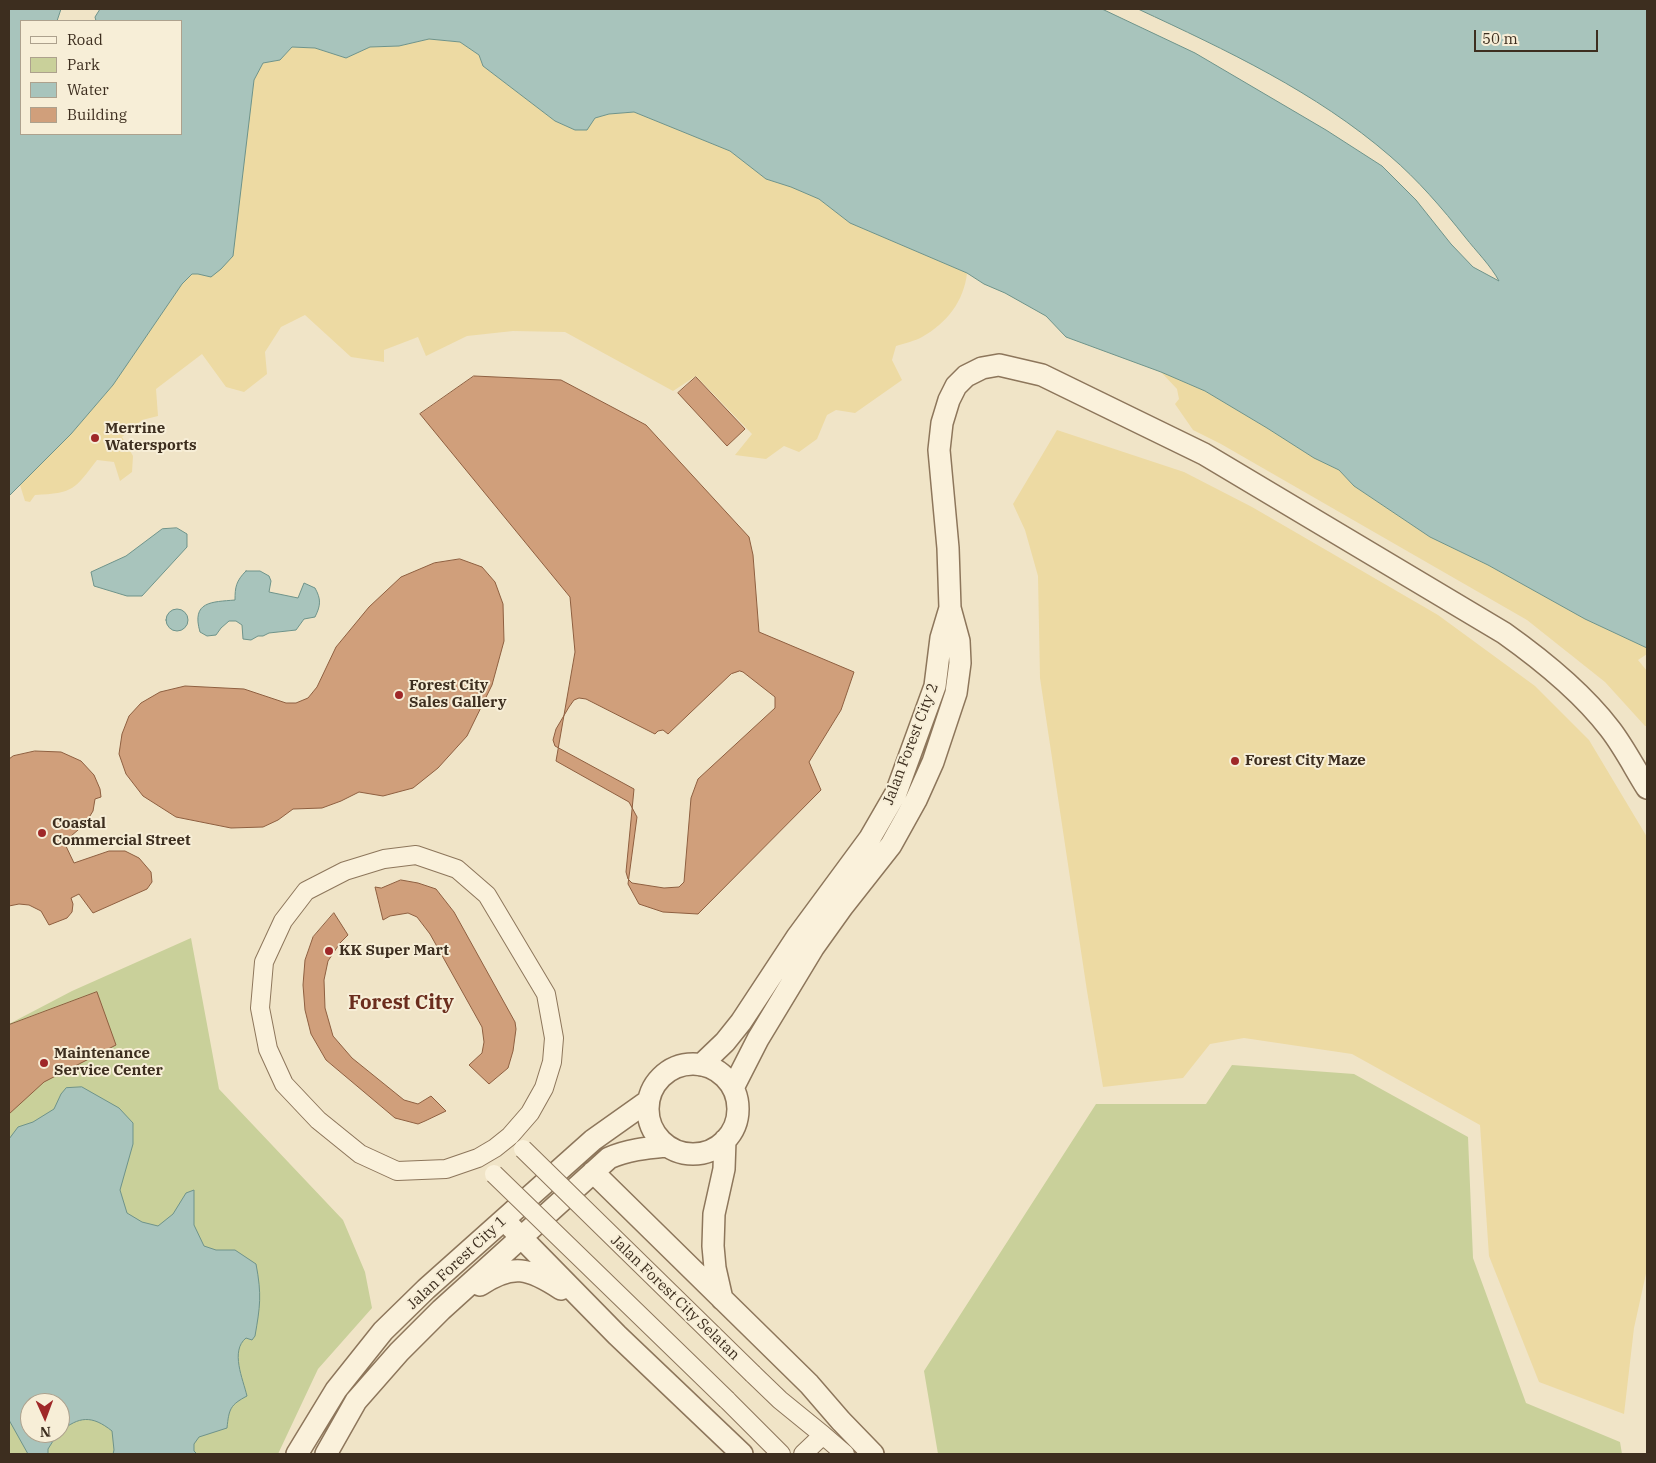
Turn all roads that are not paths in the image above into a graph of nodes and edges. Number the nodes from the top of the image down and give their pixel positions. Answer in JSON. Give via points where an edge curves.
{"nodes":[{"id":1,"x":950,"y":608,"type":"junction"},
{"id":2,"x":1647,"y":788,"type":"edge"},
{"id":3,"x":702,"y":1065,"type":"junction"},
{"id":4,"x":733,"y":1088,"type":"junction"},
{"id":5,"x":648,"y":1101,"type":"junction"},
{"id":6,"x":510,"y":1136,"type":"junction"},
{"id":7,"x":725,"y":1140,"type":"junction"},
{"id":8,"x":666,"y":1146,"type":"junction"},
{"id":9,"x":478,"y":1158,"type":"junction"},
{"id":10,"x":593,"y":1172,"type":"junction"},
{"id":11,"x":503,"y":1220,"type":"junction"},
{"id":12,"x":521,"y":1237,"type":"junction"},
{"id":13,"x":722,"y":1299,"type":"junction"},
{"id":14,"x":441,"y":1310,"type":"junction"},
{"id":15,"x":617,"y":1335,"type":"junction"},
{"id":16,"x":823,"y":1435,"type":"junction"},
{"id":17,"x":297,"y":1454,"type":"edge"},
{"id":18,"x":326,"y":1454,"type":"edge"},
{"id":19,"x":742,"y":1454,"type":"edge"},
{"id":20,"x":781,"y":1454,"type":"edge"},
{"id":21,"x":802,"y":1454,"type":"edge"},
{"id":22,"x":845,"y":1454,"type":"edge"},
{"id":23,"x":873,"y":1454,"type":"edge"}],
"edges":[{"from":1,"to":2,"type":"street","via":[[939,450],[942,423],[956,386],[966,376],[982,368],[999,365],[1020,368],[1042,375],[1204,454],[1504,633],[1534,654],[1572,688],[1610,729]]},
{"from":1,"to":3,"type":"street","name":"Jalan Forest City 2","via":[[941,638],[935,686],[896,793],[870,838],[797,937],[741,1022]]},
{"from":1,"to":4,"type":"street","name":"Jalan Forest City 2","via":[[960,641],[960,663],[956,693],[930,770],[890,845],[813,948],[758,1039]]},
{"from":3,"to":4,"type":"street","via":[[720,1073]]},
{"from":3,"to":5,"type":"street","via":[[688,1064],[669,1071],[658,1081]]},
{"from":4,"to":7,"type":"street","via":[[738,1110],[732,1131]]},
{"from":5,"to":8,"type":"street","via":[[651,1126]]},
{"from":5,"to":11,"type":"street","name":"Jalan Forest City 1","via":[[592,1140]]},
{"from":6,"to":9,"type":"street"},
{"from":6,"to":9,"type":"street","via":[[530,1113],[544,1088],[552,1062],[554,1038],[546,994],[487,895],[457,870],[416,855],[384,859],[344,871],[306,891],[283,921],[264,962],[260,1008],[268,1048],[284,1084],[318,1120],[360,1154],[397,1171],[446,1169]]},
{"from":6,"to":16,"type":"street","name":"Jalan Forest City Selatan","bridge":true,"via":[[780,1400]]},
{"from":7,"to":8,"type":"street","via":[[704,1153],[684,1153]]},
{"from":7,"to":13,"type":"street","via":[[724,1169],[714,1214],[713,1246]]},
{"from":8,"to":10,"type":"street","via":[[621,1153],[609,1158]]},
{"from":9,"to":20,"type":"street","bridge":true},
{"from":10,"to":12,"type":"street"},
{"from":10,"to":13,"type":"street"},
{"from":11,"to":12,"type":"street"},
{"from":11,"to":17,"type":"street","name":"Jalan Forest City 1","via":[[384,1331],[336,1390]]},
{"from":12,"to":14,"type":"street","name":"Jalan Forest City 1"},
{"from":12,"to":15,"type":"street"},
{"from":13,"to":23,"type":"street","via":[[809,1384]]},
{"from":14,"to":15,"type":"street","via":[[494,1276],[511,1271],[529,1272],[561,1289]]},
{"from":14,"to":18,"type":"street","name":"Jalan Forest City 1","via":[[398,1352],[356,1401]]},
{"from":15,"to":19,"type":"street"},
{"from":16,"to":21,"type":"street"},
{"from":16,"to":22,"type":"street","name":"Jalan Forest City Selatan"}]}
